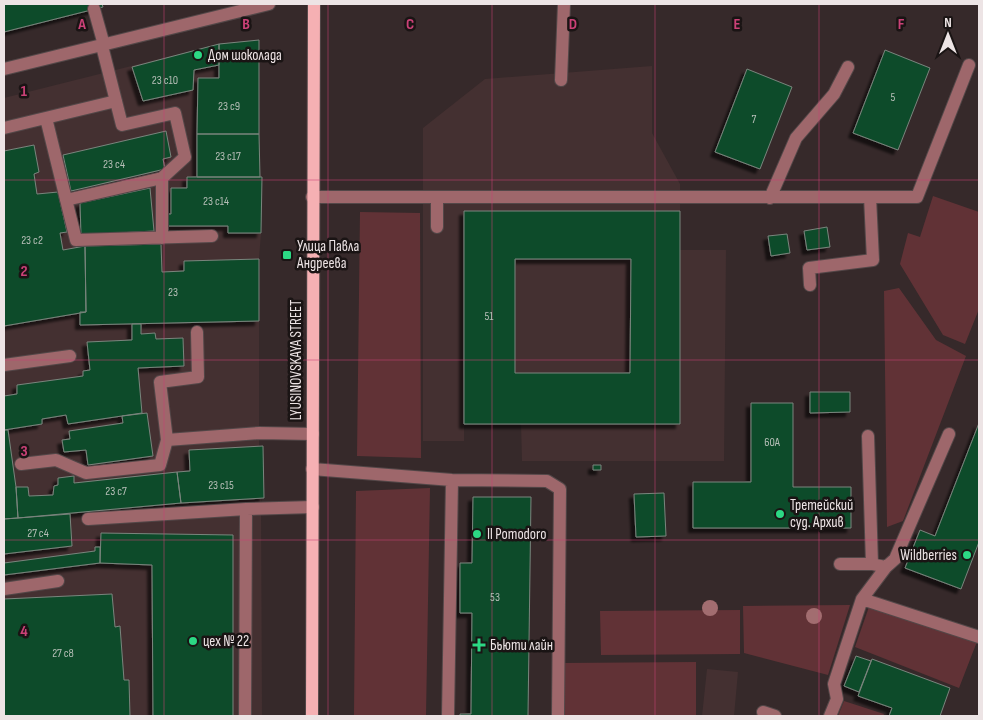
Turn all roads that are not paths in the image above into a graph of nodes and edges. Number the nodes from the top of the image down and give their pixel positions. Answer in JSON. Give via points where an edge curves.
{"nodes":[{"id":1,"x":268,"y":4,"type":"edge"},
{"id":2,"x":314,"y":4,"type":"edge"},
{"id":3,"x":564,"y":4,"type":"edge"},
{"id":4,"x":94,"y":9,"type":"dead end"},
{"id":5,"x":103,"y":45,"type":"junction"},
{"id":6,"x":969,"y":65,"type":"dead end"},
{"id":7,"x":848,"y":67,"type":"dead end"},
{"id":8,"x":4,"y":69,"type":"edge"},
{"id":9,"x":561,"y":80,"type":"dead end"},
{"id":10,"x":116,"y":100,"type":"junction"},
{"id":11,"x":46,"y":118,"type":"junction"},
{"id":12,"x":4,"y":128,"type":"edge"},
{"id":13,"x":162,"y":178,"type":"junction"},
{"id":14,"x":312,"y":197,"type":"junction"},
{"id":15,"x":437,"y":197,"type":"junction"},
{"id":16,"x":870,"y":197,"type":"junction"},
{"id":17,"x":770,"y":198,"type":"junction"},
{"id":18,"x":66,"y":200,"type":"junction"},
{"id":19,"x":437,"y":227,"type":"dead end"},
{"id":20,"x":212,"y":236,"type":"dead end"},
{"id":21,"x":162,"y":238,"type":"junction"},
{"id":22,"x":810,"y":284,"type":"dead end"},
{"id":23,"x":197,"y":332,"type":"dead end"},
{"id":24,"x":70,"y":356,"type":"dead end"},
{"id":25,"x":4,"y":365,"type":"edge"},
{"id":26,"x":313,"y":434,"type":"junction"},
{"id":27,"x":949,"y":434,"type":"dead end"},
{"id":28,"x":868,"y":436,"type":"dead end"},
{"id":29,"x":167,"y":440,"type":"junction"},
{"id":30,"x":21,"y":464,"type":"dead end"},
{"id":31,"x":312,"y":469,"type":"junction"},
{"id":32,"x":452,"y":480,"type":"junction"},
{"id":33,"x":313,"y":507,"type":"junction"},
{"id":34,"x":246,"y":509,"type":"junction"},
{"id":35,"x":88,"y":519,"type":"dead end"},
{"id":36,"x":840,"y":564,"type":"dead end"},
{"id":37,"x":872,"y":564,"type":"junction"},
{"id":38,"x":886,"y":566,"type":"junction"},
{"id":39,"x":58,"y":581,"type":"dead end"},
{"id":40,"x":4,"y":588,"type":"edge"},
{"id":41,"x":862,"y":599,"type":"junction"},
{"id":42,"x":979,"y":637,"type":"edge"},
{"id":43,"x":763,"y":712,"type":"dead end"},
{"id":44,"x":245,"y":716,"type":"edge"},
{"id":45,"x":312,"y":716,"type":"edge"},
{"id":46,"x":448,"y":716,"type":"edge"},
{"id":47,"x":558,"y":716,"type":"edge"},
{"id":48,"x":775,"y":716,"type":"edge"},
{"id":49,"x":830,"y":716,"type":"edge"}],
"edges":[{"from":1,"to":5,"type":"street"},
{"from":2,"to":14,"type":"main road","name":"LYUSINOVSKAYA STREET"},
{"from":3,"to":9,"type":"street"},
{"from":4,"to":5,"type":"street"},
{"from":5,"to":8,"type":"street"},
{"from":5,"to":10,"type":"street"},
{"from":6,"to":16,"type":"street","via":[[917,197]]},
{"from":7,"to":17,"type":"street","via":[[834,94],[796,138]]},
{"from":10,"to":11,"type":"street"},
{"from":10,"to":13,"type":"street","via":[[122,125],[175,113],[185,157]]},
{"from":11,"to":12,"type":"street"},
{"from":11,"to":18,"type":"street"},
{"from":13,"to":18,"type":"street"},
{"from":13,"to":21,"type":"street"},
{"from":14,"to":15,"type":"street"},
{"from":14,"to":26,"type":"main road","name":"LYUSINOVSKAYA STREET"},
{"from":15,"to":17,"type":"street"},
{"from":15,"to":19,"type":"street"},
{"from":16,"to":17,"type":"street"},
{"from":16,"to":22,"type":"street","via":[[873,260],[809,268]]},
{"from":18,"to":21,"type":"street","via":[[76,240]]},
{"from":20,"to":21,"type":"street"},
{"from":23,"to":29,"type":"street","via":[[198,377],[160,382]]},
{"from":24,"to":25,"type":"street"},
{"from":26,"to":29,"type":"street","via":[[259,433]]},
{"from":26,"to":31,"type":"main road","name":"LYUSINOVSKAYA STREET"},
{"from":27,"to":38,"type":"street","via":[[895,559]]},
{"from":28,"to":37,"type":"street"},
{"from":29,"to":30,"type":"street","via":[[160,465],[86,473],[56,460]]},
{"from":31,"to":32,"type":"street"},
{"from":31,"to":33,"type":"main road","name":"LYUSINOVSKAYA STREET"},
{"from":32,"to":46,"type":"street"},
{"from":32,"to":47,"type":"street","via":[[547,480],[560,489]]},
{"from":33,"to":34,"type":"street"},
{"from":33,"to":45,"type":"main road","name":"LYUSINOVSKAYA STREET"},
{"from":34,"to":35,"type":"street"},
{"from":34,"to":44,"type":"street"},
{"from":36,"to":37,"type":"street"},
{"from":37,"to":38,"type":"street"},
{"from":38,"to":41,"type":"street"},
{"from":39,"to":40,"type":"street"},
{"from":41,"to":42,"type":"street"},
{"from":41,"to":49,"type":"street","via":[[834,684],[837,699]]},
{"from":43,"to":48,"type":"street"}]}
